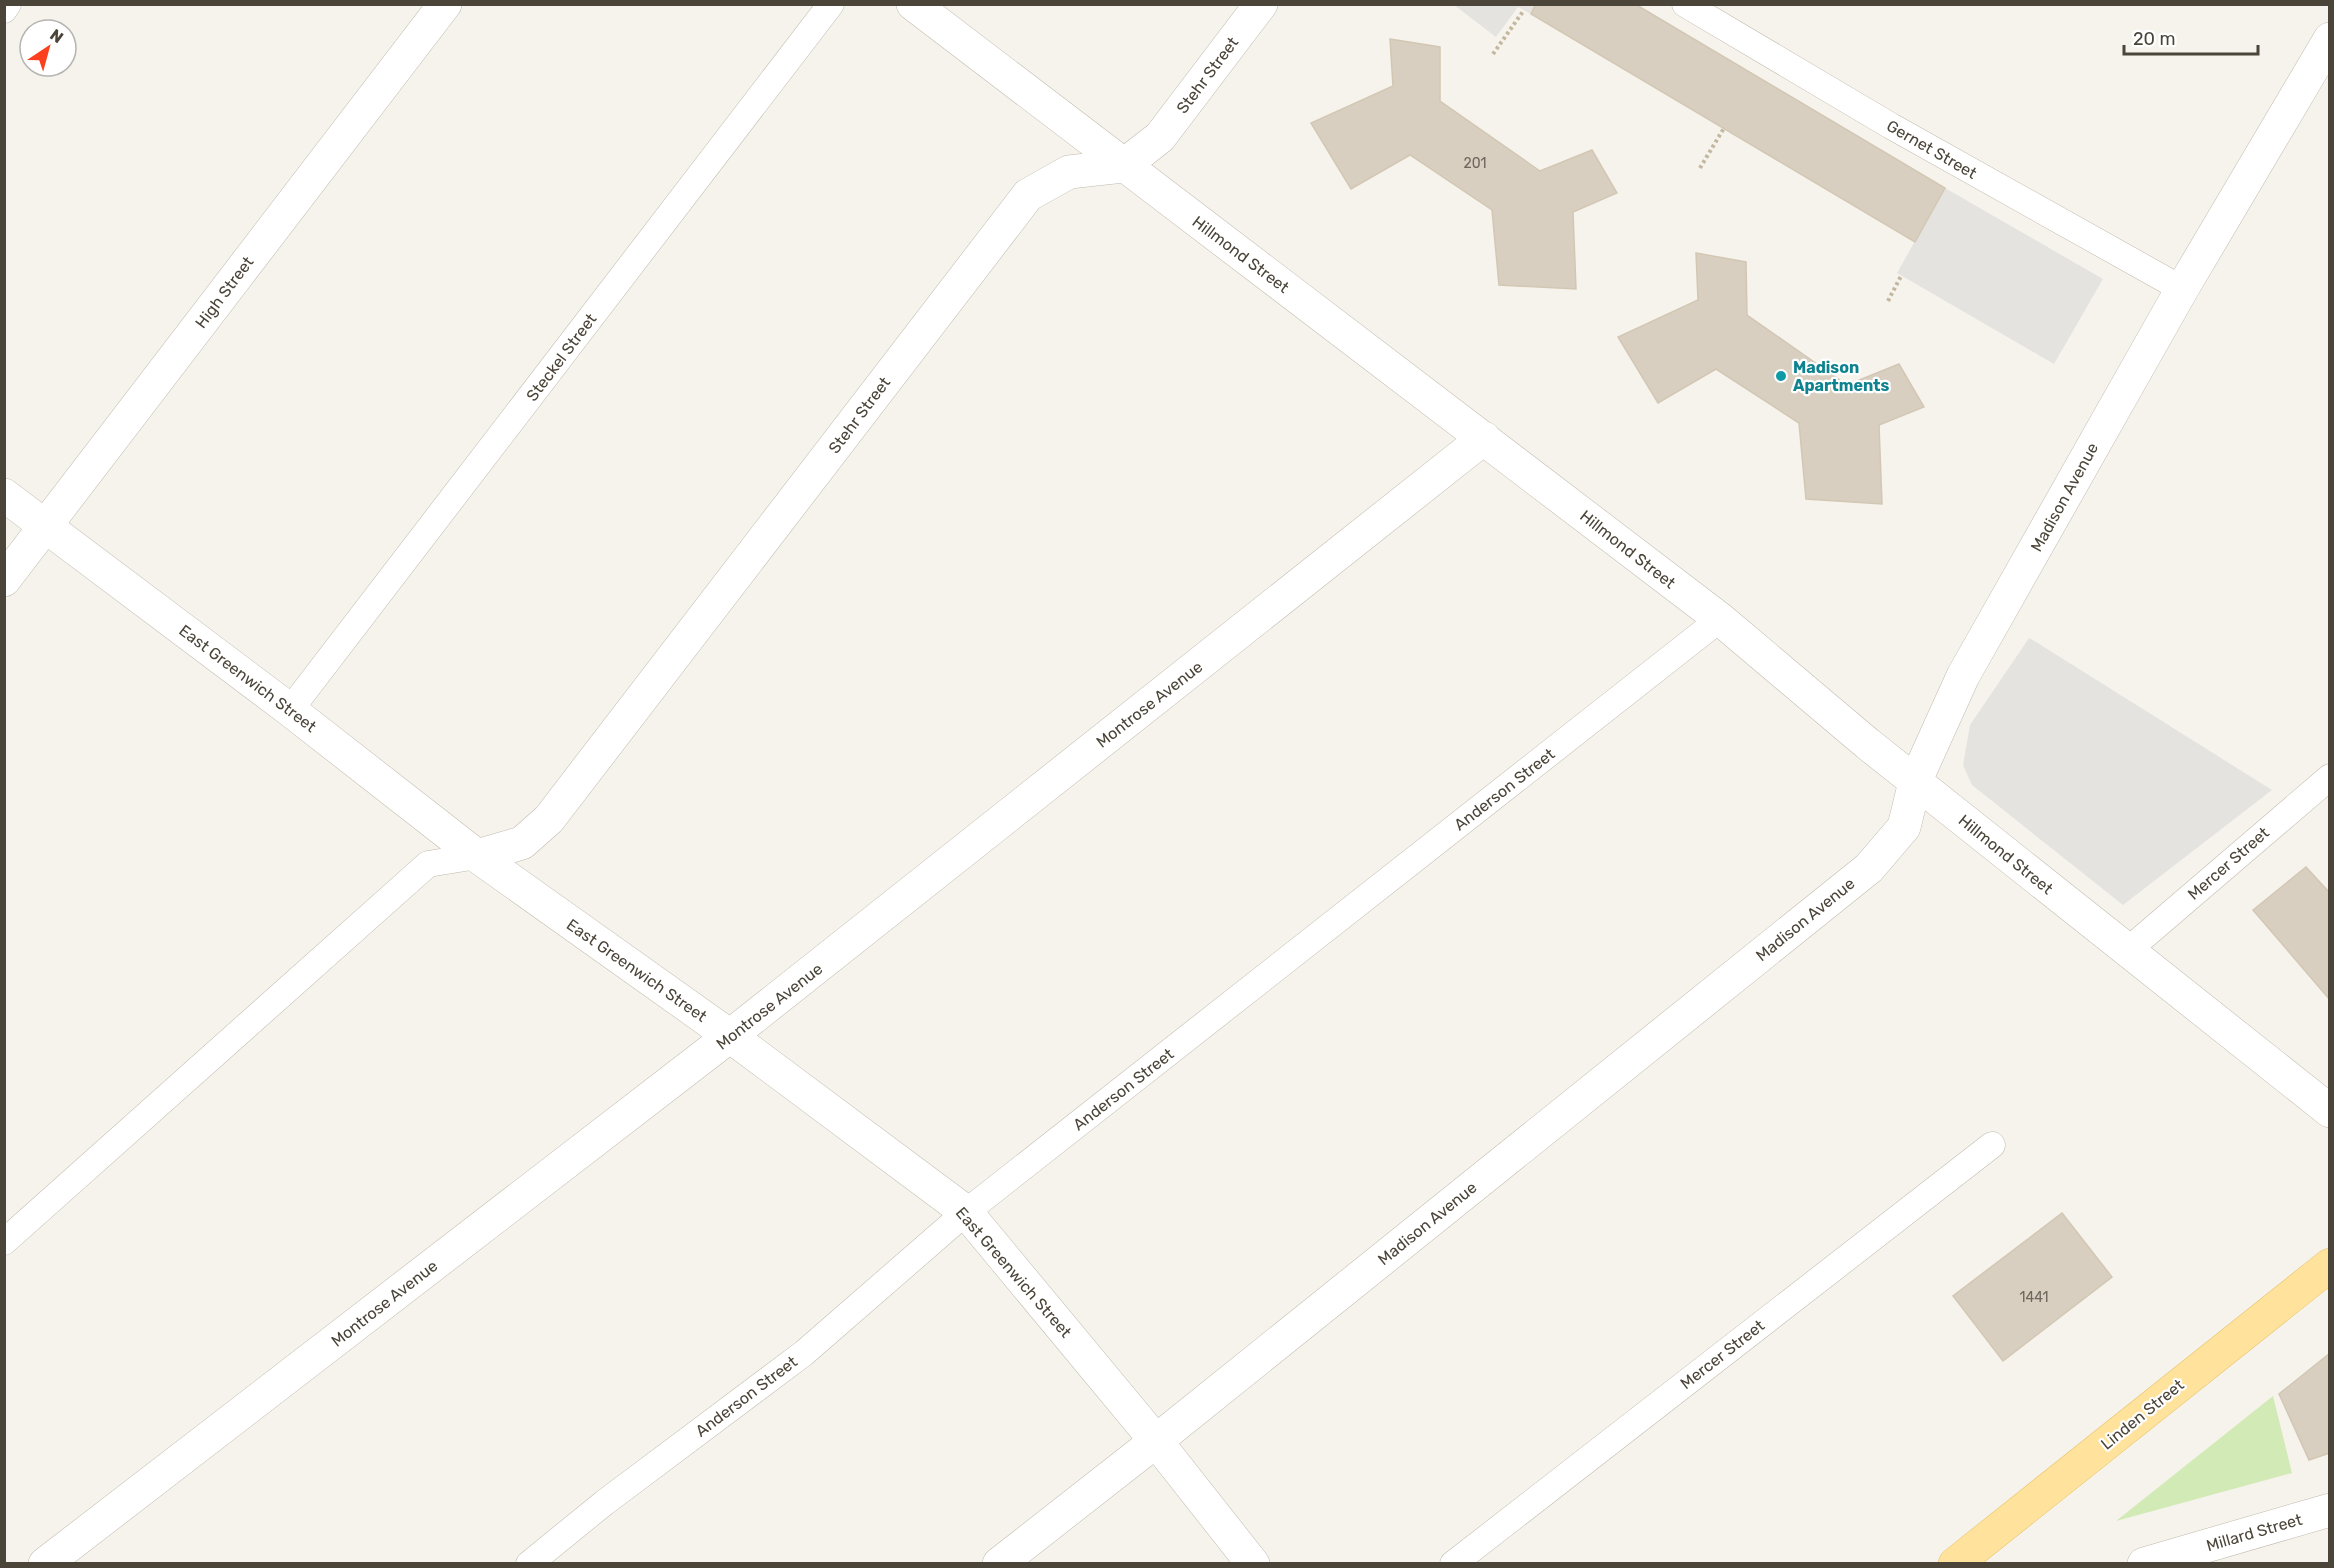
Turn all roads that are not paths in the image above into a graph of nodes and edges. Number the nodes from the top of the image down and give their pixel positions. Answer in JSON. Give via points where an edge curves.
{"nodes":[{"id":1,"x":8,"y":4,"type":"edge"},
{"id":2,"x":445,"y":4,"type":"edge"},
{"id":3,"x":831,"y":4,"type":"edge"},
{"id":4,"x":913,"y":4,"type":"edge"},
{"id":5,"x":1261,"y":4,"type":"edge"},
{"id":6,"x":1685,"y":4,"type":"edge"},
{"id":7,"x":4,"y":10,"type":"edge"},
{"id":8,"x":2330,"y":39,"type":"edge"},
{"id":9,"x":1124,"y":166,"type":"junction"},
{"id":10,"x":2182,"y":289,"type":"junction"},
{"id":11,"x":1484,"y":438,"type":"junction"},
{"id":12,"x":4,"y":495,"type":"edge"},
{"id":13,"x":45,"y":526,"type":"junction"},
{"id":14,"x":4,"y":580,"type":"edge"},
{"id":15,"x":1720,"y":619,"type":"junction"},
{"id":16,"x":290,"y":710,"type":"junction"},
{"id":17,"x":2326,"y":778,"type":"edge"},
{"id":18,"x":1915,"y":782,"type":"junction"},
{"id":19,"x":477,"y":856,"type":"junction"},
{"id":20,"x":2127,"y":951,"type":"junction"},
{"id":21,"x":730,"y":1036,"type":"junction"},
{"id":22,"x":2330,"y":1111,"type":"edge"},
{"id":23,"x":1992,"y":1145,"type":"dead end"},
{"id":24,"x":966,"y":1212,"type":"junction"},
{"id":25,"x":4,"y":1242,"type":"edge"},
{"id":26,"x":2330,"y":1264,"type":"edge"},
{"id":27,"x":1156,"y":1441,"type":"junction"},
{"id":28,"x":2330,"y":1510,"type":"edge"},
{"id":29,"x":45,"y":1563,"type":"edge"},
{"id":30,"x":529,"y":1563,"type":"edge"},
{"id":31,"x":999,"y":1563,"type":"edge"},
{"id":32,"x":1252,"y":1563,"type":"edge"},
{"id":33,"x":1453,"y":1563,"type":"edge"},
{"id":34,"x":1955,"y":1563,"type":"edge"},
{"id":35,"x":2144,"y":1563,"type":"edge"}],
"edges":[{"from":1,"to":7,"type":"lane"},
{"from":2,"to":13,"type":"street","name":"High Street"},
{"from":3,"to":16,"type":"lane","name":"Steckel Street"},
{"from":4,"to":9,"type":"street","name":"Hillmond Street"},
{"from":5,"to":9,"type":"street","name":"Stehr Street","via":[[1161,137]]},
{"from":6,"to":10,"type":"lane","name":"Gernet Street"},
{"from":8,"to":10,"type":"street","name":"Madison Avenue"},
{"from":9,"to":11,"type":"street","name":"Hillmond Street"},
{"from":9,"to":19,"type":"street","name":"Stehr Street","via":[[1069,172],[1028,195],[549,819],[522,843]]},
{"from":10,"to":18,"type":"street","name":"Madison Avenue","via":[[1963,676]]},
{"from":11,"to":15,"type":"street","name":"Hillmond Street"},
{"from":11,"to":21,"type":"street","name":"Montrose Avenue"},
{"from":12,"to":13,"type":"street","name":"East Greenwich Street"},
{"from":13,"to":14,"type":"street","name":"High Street"},
{"from":13,"to":16,"type":"street","name":"East Greenwich Street"},
{"from":15,"to":18,"type":"street","name":"Hillmond Street"},
{"from":15,"to":24,"type":"lane","name":"Anderson Street"},
{"from":16,"to":19,"type":"street","name":"East Greenwich Street"},
{"from":17,"to":20,"type":"lane","name":"Mercer Street"},
{"from":18,"to":20,"type":"street","name":"Hillmond Street"},
{"from":18,"to":27,"type":"street","name":"Madison Avenue","via":[[1904,827],[1869,868]]},
{"from":19,"to":21,"type":"street","name":"East Greenwich Street"},
{"from":19,"to":25,"type":"lane","via":[[428,864]]},
{"from":20,"to":22,"type":"street","name":"Hillmond Street"},
{"from":21,"to":24,"type":"street","name":"East Greenwich Street"},
{"from":21,"to":29,"type":"street","name":"Montrose Avenue"},
{"from":23,"to":33,"type":"lane","name":"Mercer Street"},
{"from":24,"to":27,"type":"street","name":"East Greenwich Street"},
{"from":24,"to":30,"type":"lane","name":"Anderson Street","via":[[804,1353]]},
{"from":26,"to":34,"type":"main road","name":"Linden Street"},
{"from":27,"to":31,"type":"street","name":"Madison Avenue"},
{"from":27,"to":32,"type":"street","name":"East Greenwich Street"},
{"from":28,"to":35,"type":"street","name":"Millard Street"}]}
